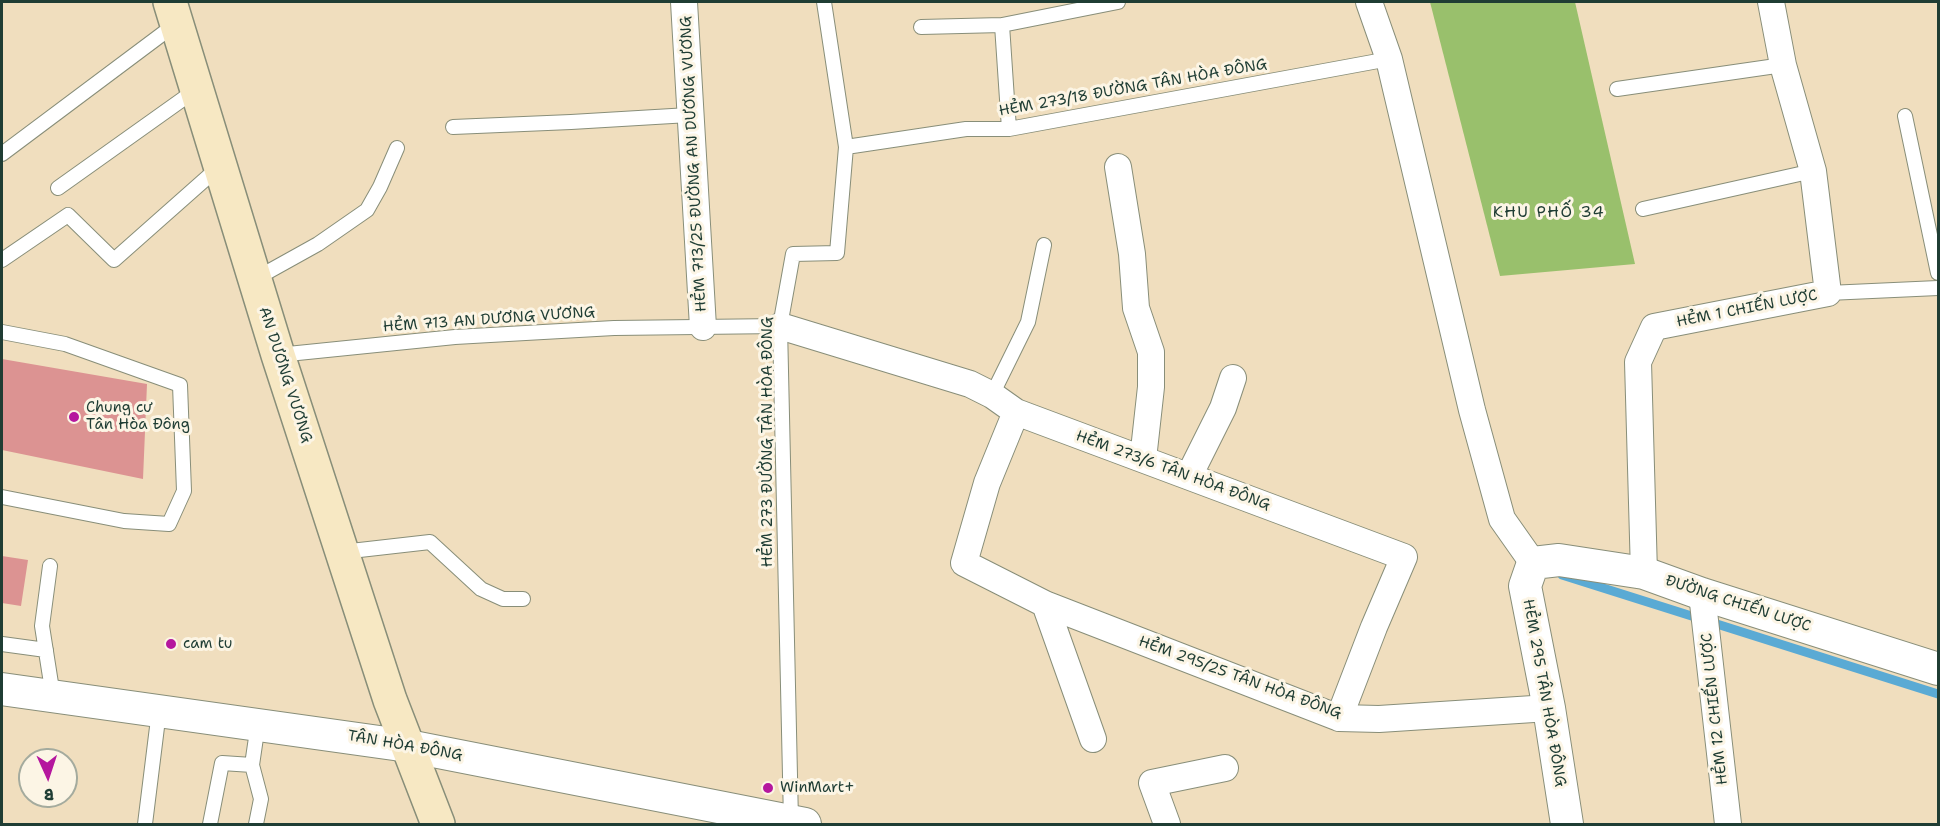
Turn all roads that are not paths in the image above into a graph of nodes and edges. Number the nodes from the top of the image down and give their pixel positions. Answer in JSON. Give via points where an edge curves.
{"nodes":[{"id":1,"x":684,"y":2,"type":"edge"},
{"id":2,"x":824,"y":2,"type":"edge"},
{"id":3,"x":1118,"y":2,"type":"edge"},
{"id":4,"x":1370,"y":2,"type":"edge"},
{"id":5,"x":1771,"y":2,"type":"edge"},
{"id":6,"x":174,"y":12,"type":"edge"},
{"id":7,"x":1002,"y":25,"type":"junction"},
{"id":8,"x":921,"y":27,"type":"dead end"},
{"id":9,"x":1389,"y":59,"type":"junction"},
{"id":10,"x":1783,"y":65,"type":"junction"},
{"id":11,"x":197,"y":89,"type":"junction"},
{"id":12,"x":1617,"y":89,"type":"dead end"},
{"id":13,"x":689,"y":115,"type":"junction"},
{"id":14,"x":1905,"y":116,"type":"dead end"},
{"id":15,"x":453,"y":126,"type":"dead end"},
{"id":16,"x":1009,"y":129,"type":"junction"},
{"id":17,"x":846,"y":147,"type":"junction"},
{"id":18,"x":397,"y":148,"type":"dead end"},
{"id":19,"x":2,"y":154,"type":"edge"},
{"id":20,"x":220,"y":166,"type":"junction"},
{"id":21,"x":1118,"y":167,"type":"dead end"},
{"id":22,"x":1813,"y":171,"type":"junction"},
{"id":23,"x":58,"y":188,"type":"dead end"},
{"id":24,"x":1643,"y":209,"type":"dead end"},
{"id":25,"x":1044,"y":245,"type":"dead end"},
{"id":26,"x":2,"y":260,"type":"edge"},
{"id":27,"x":1938,"y":273,"type":"edge"},
{"id":28,"x":255,"y":279,"type":"junction"},
{"id":29,"x":1938,"y":288,"type":"edge"},
{"id":30,"x":1828,"y":293,"type":"junction"},
{"id":31,"x":780,"y":326,"type":"junction"},
{"id":32,"x":703,"y":327,"type":"junction"},
{"id":33,"x":2,"y":332,"type":"edge"},
{"id":34,"x":278,"y":355,"type":"junction"},
{"id":35,"x":1233,"y":378,"type":"dead end"},
{"id":36,"x":993,"y":395,"type":"junction"},
{"id":37,"x":1016,"y":412,"type":"junction"},
{"id":38,"x":1143,"y":459,"type":"junction"},
{"id":39,"x":1189,"y":476,"type":"junction"},
{"id":40,"x":2,"y":497,"type":"edge"},
{"id":41,"x":342,"y":552,"type":"junction"},
{"id":42,"x":1533,"y":564,"type":"junction"},
{"id":43,"x":50,"y":566,"type":"dead end"},
{"id":44,"x":1644,"y":573,"type":"junction"},
{"id":45,"x":1701,"y":594,"type":"junction"},
{"id":46,"x":523,"y":599,"type":"dead end"},
{"id":47,"x":1045,"y":604,"type":"junction"},
{"id":48,"x":2,"y":644,"type":"edge"},
{"id":49,"x":46,"y":650,"type":"junction"},
{"id":50,"x":1938,"y":669,"type":"edge"},
{"id":51,"x":2,"y":689,"type":"edge"},
{"id":52,"x":54,"y":696,"type":"junction"},
{"id":53,"x":1549,"y":708,"type":"junction"},
{"id":54,"x":159,"y":711,"type":"junction"},
{"id":55,"x":1339,"y":718,"type":"junction"},
{"id":56,"x":258,"y":724,"type":"junction"},
{"id":57,"x":1094,"y":739,"type":"dead end"},
{"id":58,"x":408,"y":746,"type":"junction"},
{"id":59,"x":252,"y":765,"type":"junction"},
{"id":60,"x":1224,"y":768,"type":"dead end"},
{"id":61,"x":798,"y":823,"type":"edge"},
{"id":62,"x":145,"y":825,"type":"edge"},
{"id":63,"x":210,"y":825,"type":"edge"},
{"id":64,"x":256,"y":825,"type":"edge"},
{"id":65,"x":438,"y":825,"type":"edge"},
{"id":66,"x":1167,"y":825,"type":"edge"},
{"id":67,"x":1567,"y":825,"type":"edge"},
{"id":68,"x":1728,"y":825,"type":"edge"}],
"edges":[{"from":1,"to":13,"type":"street","name":"HẺM 713/25 ĐƯỜNG AN DƯƠNG VƯƠNG"},
{"from":2,"to":17,"type":"lane","name":"HẺM 273 ĐƯỜNG TÂN HÒA ĐÔNG"},
{"from":3,"to":7,"type":"lane"},
{"from":4,"to":9,"type":"street"},
{"from":5,"to":10,"type":"street","name":"HẺM 1 CHIẾN LƯỢC"},
{"from":6,"to":11,"type":"main road","name":"AN DƯƠNG VƯƠNG"},
{"from":6,"to":19,"type":"lane"},
{"from":7,"to":8,"type":"lane"},
{"from":7,"to":16,"type":"lane"},
{"from":9,"to":16,"type":"lane","name":"HẺM 273/18 ĐƯỜNG TÂN HÒA ĐÔNG"},
{"from":9,"to":42,"type":"street","via":[[1472,410],[1502,519]]},
{"from":10,"to":12,"type":"lane"},
{"from":10,"to":22,"type":"street","name":"HẺM 1 CHIẾN LƯỢC"},
{"from":11,"to":20,"type":"main road","name":"AN DƯƠNG VƯƠNG"},
{"from":11,"to":23,"type":"lane"},
{"from":13,"to":15,"type":"lane"},
{"from":13,"to":32,"type":"street","name":"HẺM 713/25 ĐƯỜNG AN DƯƠNG VƯƠNG"},
{"from":14,"to":27,"type":"lane"},
{"from":16,"to":17,"type":"lane","name":"HẺM 273/18 ĐƯỜNG TÂN HÒA ĐÔNG","via":[[966,129]]},
{"from":17,"to":31,"type":"lane","name":"HẺM 273 ĐƯỜNG TÂN HÒA ĐÔNG","via":[[837,253],[793,254]]},
{"from":18,"to":28,"type":"lane","via":[[367,210],[318,244]]},
{"from":20,"to":26,"type":"lane","via":[[114,260],[68,215]]},
{"from":20,"to":28,"type":"main road","name":"AN DƯƠNG VƯƠNG"},
{"from":21,"to":38,"type":"street","via":[[1136,308],[1150,352],[1151,387]]},
{"from":22,"to":24,"type":"lane"},
{"from":22,"to":30,"type":"street","name":"HẺM 1 CHIẾN LƯỢC"},
{"from":25,"to":36,"type":"lane","via":[[1028,322]]},
{"from":28,"to":34,"type":"main road","name":"AN DƯƠNG VƯƠNG"},
{"from":29,"to":30,"type":"lane"},
{"from":30,"to":44,"type":"street","name":"HẺM 1 CHIẾN LƯỢC","via":[[1654,327],[1638,362]]},
{"from":31,"to":32,"type":"lane","name":"HẺM 713 AN DƯƠNG VƯƠNG"},
{"from":31,"to":36,"type":"street","name":"HẺM 273/6 TÂN HÒA ĐÔNG","via":[[970,384]]},
{"from":31,"to":61,"type":"lane","name":"HẺM 273 ĐƯỜNG TÂN HÒA ĐÔNG"},
{"from":32,"to":34,"type":"lane","name":"HẺM 713 AN DƯƠNG VƯƠNG","via":[[455,336]]},
{"from":33,"to":40,"type":"lane","via":[[65,344],[180,384],[184,491],[169,524],[123,521]]},
{"from":34,"to":41,"type":"main road","name":"AN DƯƠNG VƯƠNG"},
{"from":35,"to":39,"type":"street","via":[[1223,408]]},
{"from":36,"to":37,"type":"street","name":"HẺM 273/6 TÂN HÒA ĐÔNG"},
{"from":37,"to":38,"type":"street","name":"HẺM 273/6 TÂN HÒA ĐÔNG"},
{"from":37,"to":47,"type":"street","name":"HẺM 295/25 TÂN HÒA ĐÔNG","via":[[987,483],[964,563]]},
{"from":38,"to":39,"type":"street","name":"HẺM 273/6 TÂN HÒA ĐÔNG"},
{"from":39,"to":55,"type":"street","name":"HẺM 273/6 TÂN HÒA ĐÔNG","via":[[1404,557]]},
{"from":41,"to":46,"type":"lane","via":[[430,542],[481,589],[503,599]]},
{"from":41,"to":58,"type":"main road","name":"AN DƯƠNG VƯƠNG"},
{"from":42,"to":44,"type":"street","name":"ĐƯỜNG CHIẾN LƯỢC","via":[[1559,560]]},
{"from":42,"to":53,"type":"street","name":"HẺM 295 TÂN HÒA ĐÔNG","via":[[1525,586]]},
{"from":43,"to":49,"type":"lane","via":[[42,626]]},
{"from":44,"to":45,"type":"street","name":"ĐƯỜNG CHIẾN LƯỢC"},
{"from":45,"to":50,"type":"street","name":"ĐƯỜNG CHIẾN LƯỢC"},
{"from":45,"to":68,"type":"street","name":"HẺM 12 CHIẾN LƯỢC"},
{"from":47,"to":55,"type":"street","name":"HẺM 295/25 TÂN HÒA ĐÔNG"},
{"from":47,"to":57,"type":"street"},
{"from":48,"to":49,"type":"lane"},
{"from":49,"to":52,"type":"lane"},
{"from":51,"to":52,"type":"street","name":"TÂN HÒA ĐÔNG"},
{"from":52,"to":54,"type":"street","name":"TÂN HÒA ĐÔNG"},
{"from":53,"to":55,"type":"street","name":"HẺM 295/25 TÂN HÒA ĐÔNG"},
{"from":53,"to":67,"type":"street","name":"HẺM 295 TÂN HÒA ĐÔNG"},
{"from":54,"to":56,"type":"street","name":"TÂN HÒA ĐÔNG"},
{"from":54,"to":62,"type":"lane"},
{"from":56,"to":58,"type":"street","name":"TÂN HÒA ĐÔNG"},
{"from":56,"to":59,"type":"lane"},
{"from":58,"to":61,"type":"street","name":"TÂN HÒA ĐÔNG"},
{"from":58,"to":65,"type":"main road","name":"AN DƯƠNG VƯƠNG"},
{"from":59,"to":63,"type":"lane","via":[[222,763]]},
{"from":59,"to":64,"type":"lane","via":[[261,799]]},
{"from":60,"to":66,"type":"street","via":[[1152,783]]}]}
